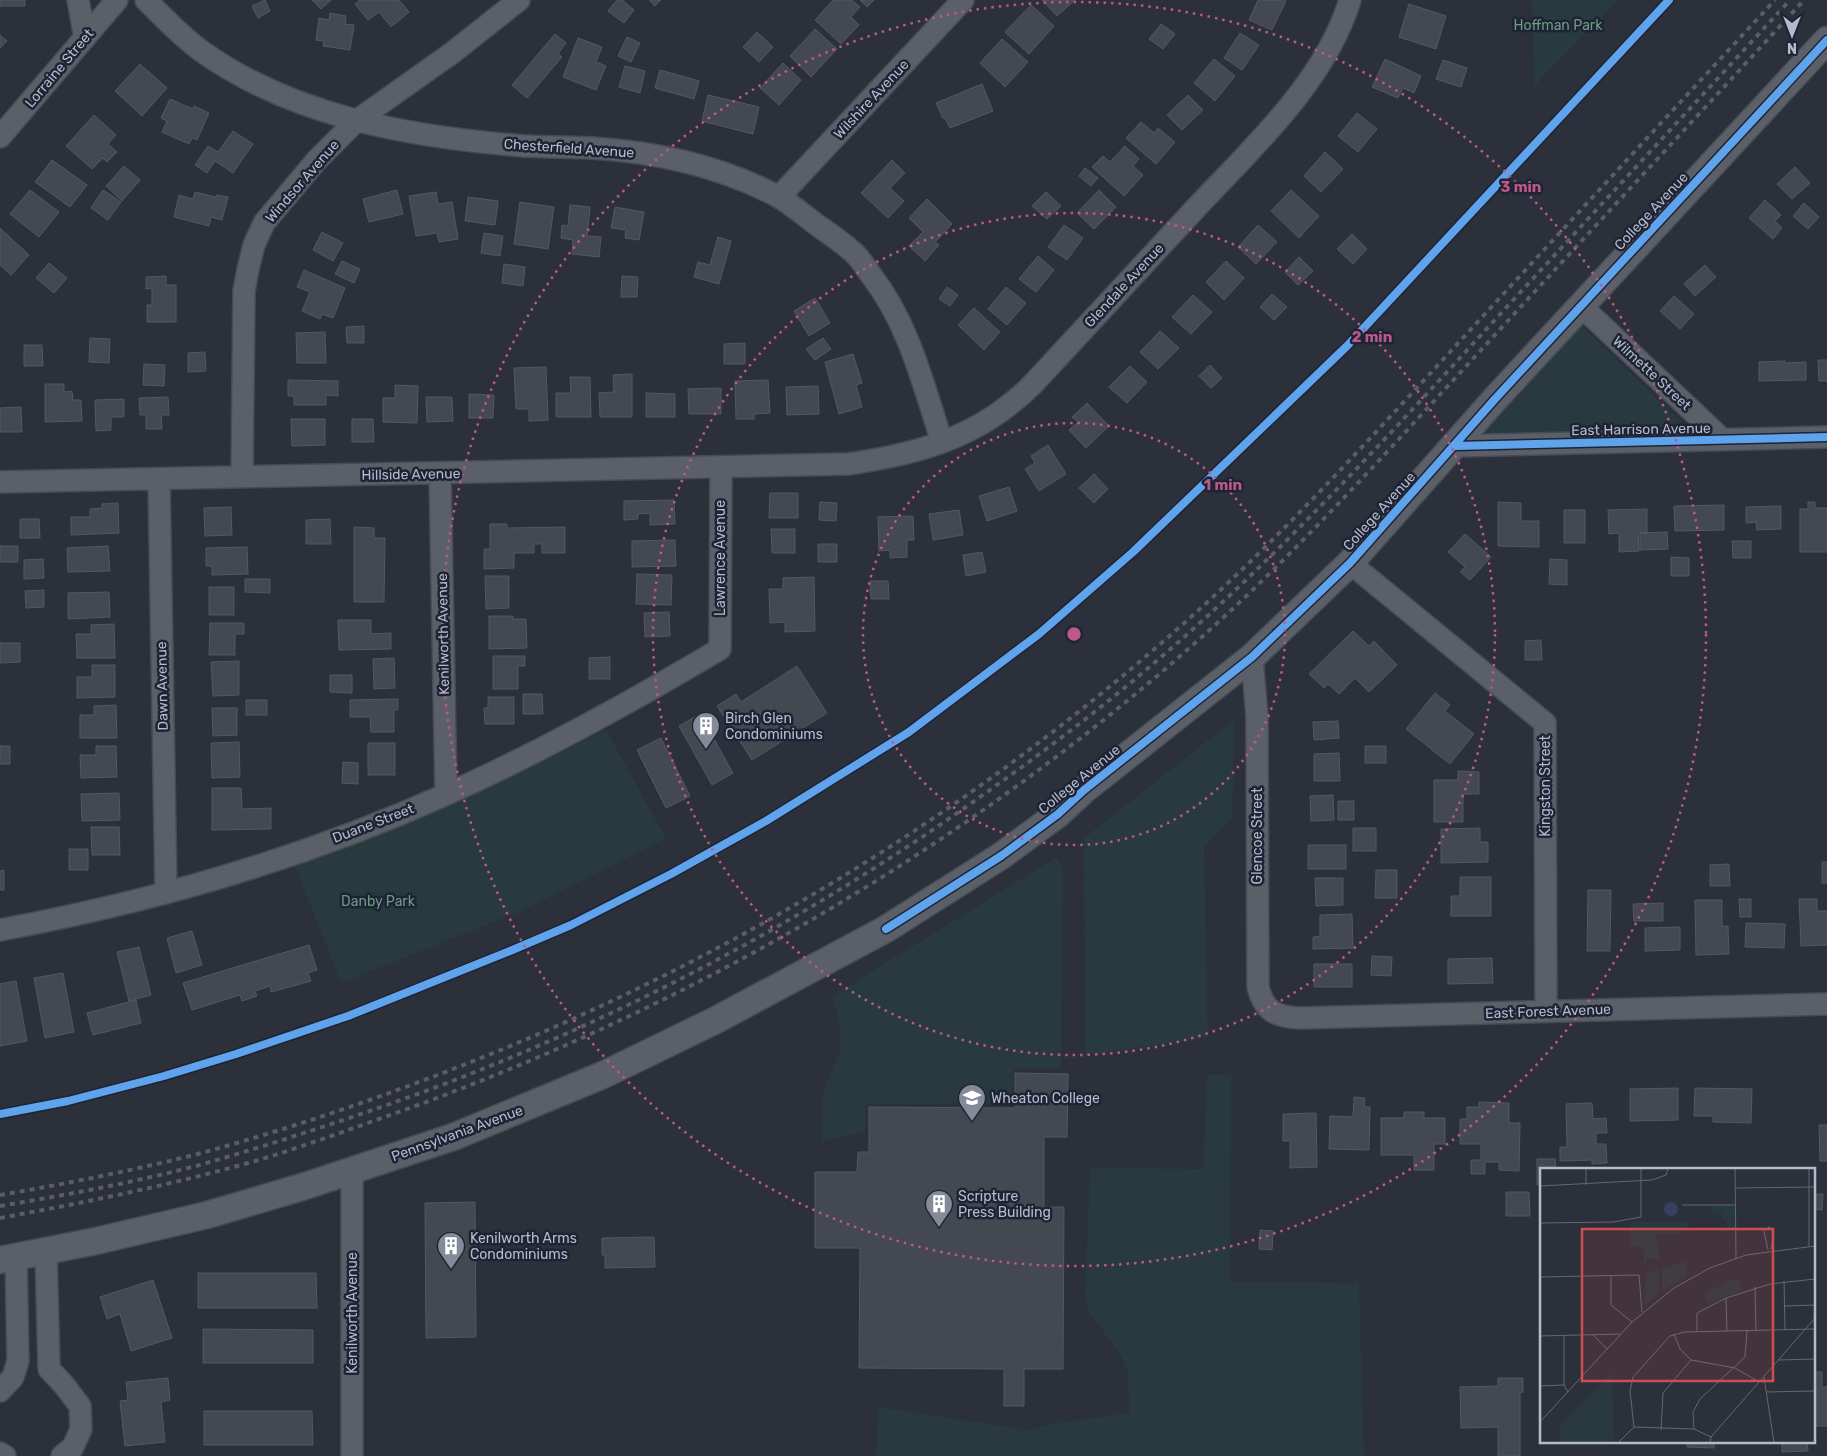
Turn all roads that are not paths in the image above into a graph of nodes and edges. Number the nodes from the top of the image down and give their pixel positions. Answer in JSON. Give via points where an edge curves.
{"nodes":[{"id":1,"x":78,"y":0,"type":"edge"},
{"id":2,"x":117,"y":0,"type":"edge"},
{"id":3,"x":146,"y":0,"type":"edge"},
{"id":4,"x":519,"y":0,"type":"edge"},
{"id":5,"x":963,"y":0,"type":"edge"},
{"id":6,"x":1350,"y":0,"type":"edge"},
{"id":7,"x":85,"y":38,"type":"junction"},
{"id":8,"x":1827,"y":40,"type":"edge"},
{"id":9,"x":356,"y":121,"type":"junction"},
{"id":10,"x":0,"y":137,"type":"edge"},
{"id":11,"x":779,"y":197,"type":"junction"},
{"id":12,"x":1581,"y":306,"type":"junction"},
{"id":13,"x":1827,"y":437,"type":"edge"},
{"id":14,"x":1723,"y":440,"type":"junction"},
{"id":15,"x":942,"y":442,"type":"junction"},
{"id":16,"x":1455,"y":446,"type":"junction"},
{"id":17,"x":822,"y":464,"type":"joint"},
{"id":18,"x":721,"y":466,"type":"junction"},
{"id":19,"x":440,"y":473,"type":"junction"},
{"id":20,"x":242,"y":477,"type":"junction"},
{"id":21,"x":158,"y":479,"type":"junction"},
{"id":22,"x":0,"y":482,"type":"edge"},
{"id":23,"x":1350,"y":563,"type":"junction"},
{"id":24,"x":720,"y":649,"type":"joint"},
{"id":25,"x":1252,"y":657,"type":"junction"},
{"id":26,"x":446,"y":794,"type":"junction"},
{"id":27,"x":166,"y":893,"type":"junction"},
{"id":28,"x":886,"y":929,"type":"joint"},
{"id":29,"x":0,"y":930,"type":"edge"},
{"id":30,"x":1827,"y":1004,"type":"edge"},
{"id":31,"x":1270,"y":1011,"type":"joint"},
{"id":32,"x":1546,"y":1011,"type":"junction"},
{"id":33,"x":352,"y":1171,"type":"junction"},
{"id":34,"x":46,"y":1251,"type":"junction"},
{"id":35,"x":8,"y":1258,"type":"edge"},
{"id":36,"x":0,"y":1390,"type":"edge"},
{"id":37,"x":0,"y":1453,"type":"edge"},
{"id":38,"x":5,"y":1456,"type":"edge"},
{"id":39,"x":62,"y":1456,"type":"edge"},
{"id":40,"x":352,"y":1456,"type":"edge"}],
"edges":[{"from":1,"to":7,"type":"street"},
{"from":2,"to":7,"type":"street","name":"Lorraine Street"},
{"from":3,"to":9,"type":"street","name":"Chesterfield Avenue","via":[[200,50],[228,68],[289,97]]},
{"from":4,"to":9,"type":"street","name":"Windsor Avenue","via":[[452,53]]},
{"from":5,"to":11,"type":"street","name":"Wilshire Avenue"},
{"from":6,"to":15,"type":"street","name":"Glendale Avenue","via":[[1336,35],[1308,82],[1238,164],[1032,385],[983,423]]},
{"from":7,"to":10,"type":"street","name":"Lorraine Street"},
{"from":8,"to":12,"type":"street","name":"College Avenue"},
{"from":9,"to":11,"type":"street","name":"Chesterfield Avenue","via":[[434,137],[515,146],[638,152],[713,169]]},
{"from":9,"to":20,"type":"street","name":"Windsor Avenue","via":[[285,195],[264,223],[254,245],[244,291]]},
{"from":11,"to":15,"type":"street","name":"Chesterfield Avenue","via":[[856,256],[888,300],[904,328]]},
{"from":12,"to":14,"type":"street","name":"Wilmette Street"},
{"from":12,"to":16,"type":"street","name":"College Avenue"},
{"from":13,"to":14,"type":"street","name":"East Harrison Avenue"},
{"from":14,"to":16,"type":"street","name":"East Harrison Avenue"},
{"from":15,"to":17,"type":"street","name":"Glendale Avenue","via":[[875,460]]},
{"from":16,"to":23,"type":"street","name":"College Avenue"},
{"from":17,"to":18,"type":"street","name":"Hillside Avenue"},
{"from":18,"to":19,"type":"street","name":"Hillside Avenue"},
{"from":18,"to":24,"type":"street","name":"Lawrence Avenue"},
{"from":19,"to":20,"type":"street","name":"Hillside Avenue"},
{"from":19,"to":26,"type":"street","name":"Kenilworth Avenue"},
{"from":20,"to":21,"type":"street","name":"Hillside Avenue"},
{"from":21,"to":22,"type":"street","name":"Hillside Avenue"},
{"from":21,"to":27,"type":"street","name":"Dawn Avenue"},
{"from":23,"to":25,"type":"street","name":"College Avenue"},
{"from":23,"to":32,"type":"street","name":"Kingston Street","via":[[1545,723]]},
{"from":24,"to":26,"type":"street","name":"Duane Street","via":[[583,728]]},
{"from":25,"to":28,"type":"street","name":"College Avenue","via":[[1058,814],[1001,856]]},
{"from":25,"to":31,"type":"street","name":"Glencoe Street","via":[[1257,718],[1258,987]]},
{"from":26,"to":27,"type":"street","name":"Duane Street","via":[[306,849]]},
{"from":27,"to":29,"type":"street","name":"Duane Street"},
{"from":28,"to":33,"type":"street","name":"Pennsylvania Avenue","via":[[716,1020],[603,1075],[452,1138]]},
{"from":30,"to":32,"type":"street","name":"East Forest Avenue"},
{"from":31,"to":32,"type":"street","name":"East Forest Avenue","via":[[1300,1018]]},
{"from":33,"to":34,"type":"street","name":"Pennsylvania Avenue","via":[[207,1215]]},
{"from":33,"to":40,"type":"street","name":"Kenilworth Avenue"},
{"from":34,"to":35,"type":"street","name":"Pennsylvania Avenue"},
{"from":34,"to":39,"type":"street","via":[[49,1369],[80,1406],[81,1429],[73,1447]]},
{"from":35,"to":36,"type":"street","via":[[18,1361],[13,1377]]},
{"from":37,"to":38,"type":"street"}]}
